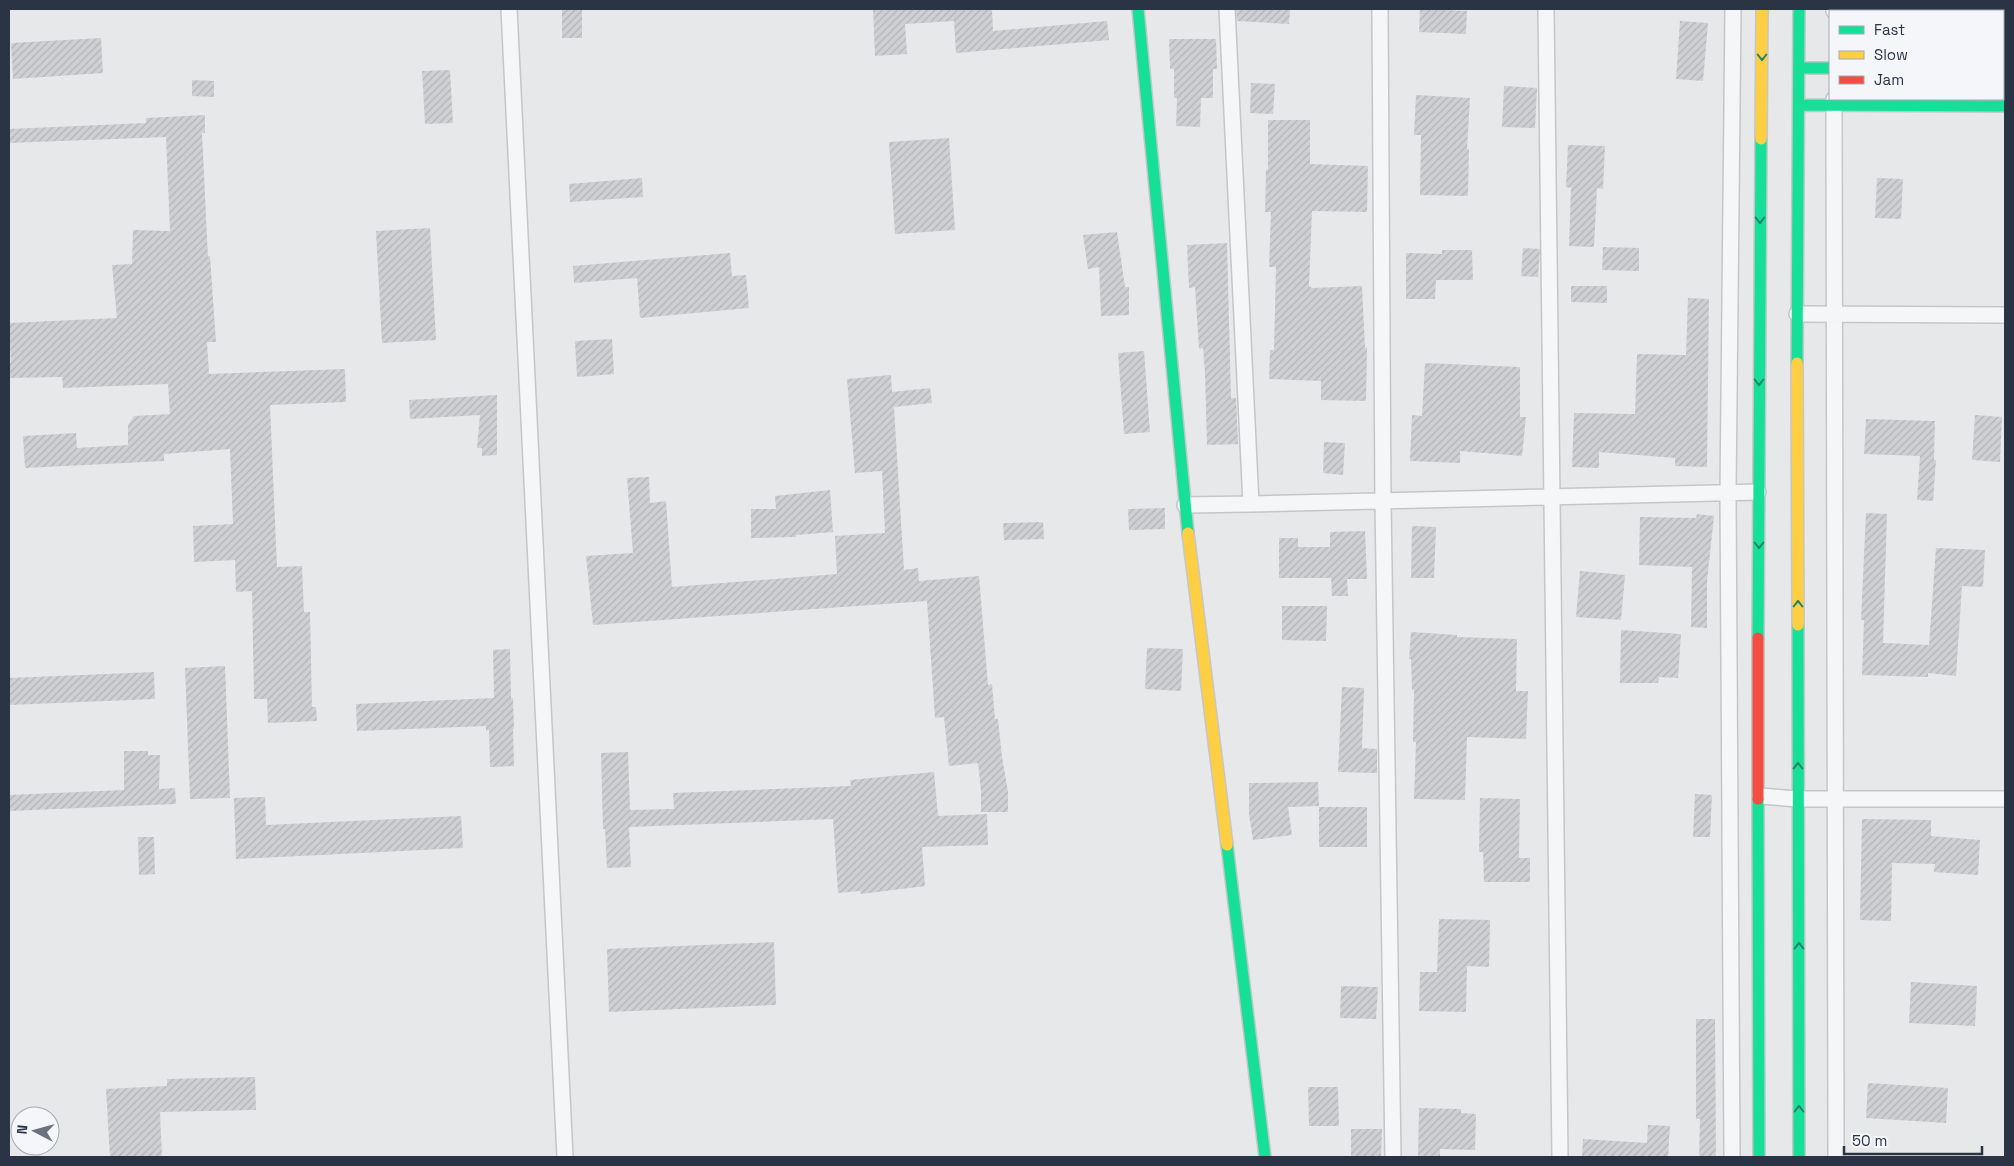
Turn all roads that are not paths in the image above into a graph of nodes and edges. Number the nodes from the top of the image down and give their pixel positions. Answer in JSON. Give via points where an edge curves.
{"nodes":[{"id":1,"x":509,"y":9,"type":"edge"},
{"id":2,"x":1138,"y":9,"type":"edge"},
{"id":3,"x":1227,"y":9,"type":"edge"},
{"id":4,"x":1380,"y":9,"type":"edge"},
{"id":5,"x":1546,"y":9,"type":"edge"},
{"id":6,"x":1733,"y":9,"type":"edge"},
{"id":7,"x":1762,"y":9,"type":"edge"},
{"id":8,"x":1799,"y":9,"type":"edge"},
{"id":9,"x":1799,"y":68,"type":"junction"},
{"id":10,"x":1829,"y":68,"type":"edge"},
{"id":11,"x":1834,"y":102,"type":"edge"},
{"id":12,"x":1799,"y":105,"type":"junction"},
{"id":13,"x":2005,"y":106,"type":"edge"},
{"id":14,"x":1798,"y":314,"type":"junction"},
{"id":15,"x":1834,"y":314,"type":"junction"},
{"id":16,"x":2005,"y":315,"type":"edge"},
{"id":17,"x":1758,"y":492,"type":"junction"},
{"id":18,"x":1728,"y":493,"type":"junction"},
{"id":19,"x":1552,"y":497,"type":"junction"},
{"id":20,"x":1383,"y":502,"type":"junction"},
{"id":21,"x":1251,"y":504,"type":"junction"},
{"id":22,"x":1186,"y":505,"type":"junction"},
{"id":23,"x":1760,"y":796,"type":"junction"},
{"id":24,"x":1798,"y":798,"type":"junction"},
{"id":25,"x":1835,"y":798,"type":"junction"},
{"id":26,"x":2005,"y":799,"type":"edge"},
{"id":27,"x":565,"y":1157,"type":"edge"},
{"id":28,"x":1265,"y":1157,"type":"edge"},
{"id":29,"x":1393,"y":1157,"type":"edge"},
{"id":30,"x":1560,"y":1157,"type":"edge"},
{"id":31,"x":1732,"y":1157,"type":"edge"},
{"id":32,"x":1759,"y":1157,"type":"edge"},
{"id":33,"x":1799,"y":1157,"type":"edge"},
{"id":34,"x":1836,"y":1157,"type":"edge"}],
"edges":[{"from":1,"to":27,"type":"street"},
{"from":2,"to":22,"type":"main road"},
{"from":3,"to":21,"type":"street"},
{"from":4,"to":20,"type":"street"},
{"from":5,"to":19,"type":"street"},
{"from":6,"to":18,"type":"street"},
{"from":7,"to":17,"type":"main road","one_way":true},
{"from":8,"to":9,"type":"main road"},
{"from":9,"to":10,"type":"main road"},
{"from":9,"to":12,"type":"main road"},
{"from":11,"to":12,"type":"main road"},
{"from":11,"to":13,"type":"main road"},
{"from":11,"to":15,"type":"street"},
{"from":12,"to":14,"type":"main road"},
{"from":14,"to":15,"type":"street"},
{"from":24,"to":14,"type":"main road","one_way":true},
{"from":15,"to":16,"type":"street"},
{"from":15,"to":25,"type":"street"},
{"from":17,"to":18,"type":"street"},
{"from":17,"to":23,"type":"main road","one_way":true},
{"from":18,"to":19,"type":"street"},
{"from":18,"to":31,"type":"street"},
{"from":19,"to":20,"type":"street"},
{"from":19,"to":30,"type":"street"},
{"from":20,"to":21,"type":"street"},
{"from":20,"to":29,"type":"street"},
{"from":21,"to":22,"type":"street"},
{"from":22,"to":28,"type":"main road"},
{"from":23,"to":24,"type":"street"},
{"from":23,"to":32,"type":"main road"},
{"from":24,"to":25,"type":"street"},
{"from":33,"to":24,"type":"main road","one_way":true},
{"from":25,"to":26,"type":"street"},
{"from":25,"to":34,"type":"street"}]}
